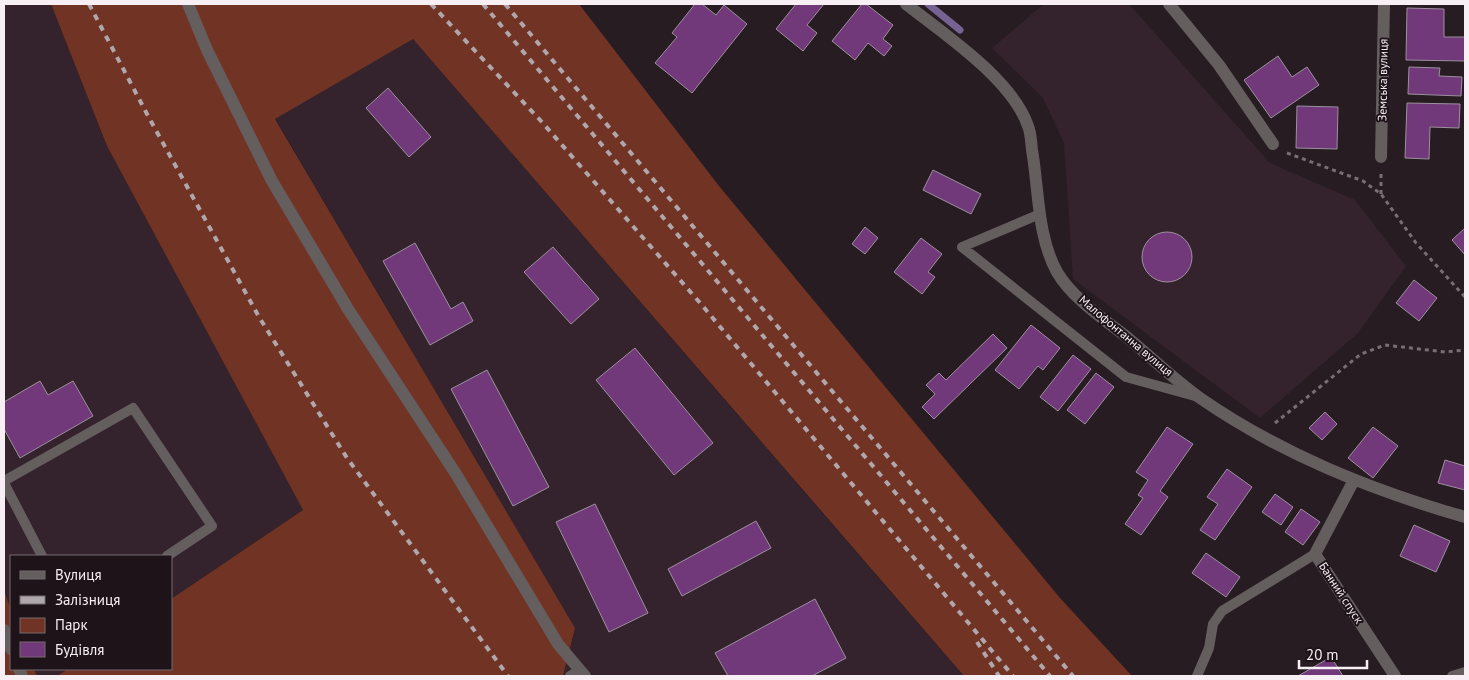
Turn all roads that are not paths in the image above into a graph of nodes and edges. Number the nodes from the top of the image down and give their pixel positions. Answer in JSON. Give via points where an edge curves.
{"nodes":[{"id":1,"x":188,"y":4,"type":"edge"},
{"id":2,"x":906,"y":4,"type":"edge"},
{"id":3,"x":1169,"y":4,"type":"edge"},
{"id":4,"x":1384,"y":4,"type":"edge"},
{"id":5,"x":1273,"y":144,"type":"road end"},
{"id":6,"x":1381,"y":157,"type":"dead end"},
{"id":7,"x":1040,"y":214,"type":"junction"},
{"id":8,"x":1199,"y":397,"type":"junction"},
{"id":9,"x":1354,"y":480,"type":"junction"},
{"id":10,"x":4,"y":482,"type":"edge"},
{"id":11,"x":1465,"y":517,"type":"edge"},
{"id":12,"x":1315,"y":554,"type":"junction"},
{"id":13,"x":41,"y":555,"type":"edge"},
{"id":14,"x":168,"y":555,"type":"edge"},
{"id":15,"x":4,"y":630,"type":"edge"},
{"id":16,"x":10,"y":646,"type":"edge"},
{"id":17,"x":1465,"y":672,"type":"edge"},
{"id":18,"x":578,"y":674,"type":"edge"},
{"id":19,"x":1197,"y":676,"type":"edge"},
{"id":20,"x":1395,"y":676,"type":"edge"},
{"id":21,"x":1452,"y":676,"type":"edge"}],
"edges":[{"from":1,"to":18,"type":"street","via":[[207,50],[282,198],[348,309],[456,474]]},
{"from":2,"to":7,"type":"street","name":"Малофонтанна вулиця","via":[[990,72],[1012,96],[1028,126]]},
{"from":3,"to":5,"type":"street","via":[[1219,65]]},
{"from":4,"to":6,"type":"street","name":"Земська вулиця"},
{"from":7,"to":8,"type":"street","name":"Малофонтанна вулиця","via":[[1047,250],[1058,274],[1078,297]]},
{"from":7,"to":8,"type":"lane","via":[[962,247],[1126,377]]},
{"from":8,"to":9,"type":"street","name":"Малофонтанна вулиця","via":[[1285,450]]},
{"from":9,"to":11,"type":"street","name":"Малофонтанна вулиця"},
{"from":9,"to":12,"type":"street","name":"Банний спуск"},
{"from":10,"to":13,"type":"lane"},
{"from":10,"to":14,"type":"lane","via":[[133,408],[212,526]]},
{"from":12,"to":19,"type":"lane","via":[[1222,611],[1213,624],[1209,648]]},
{"from":12,"to":20,"type":"street","name":"Банний спуск"},
{"from":15,"to":16,"type":"street"},
{"from":17,"to":21,"type":"lane"}]}
